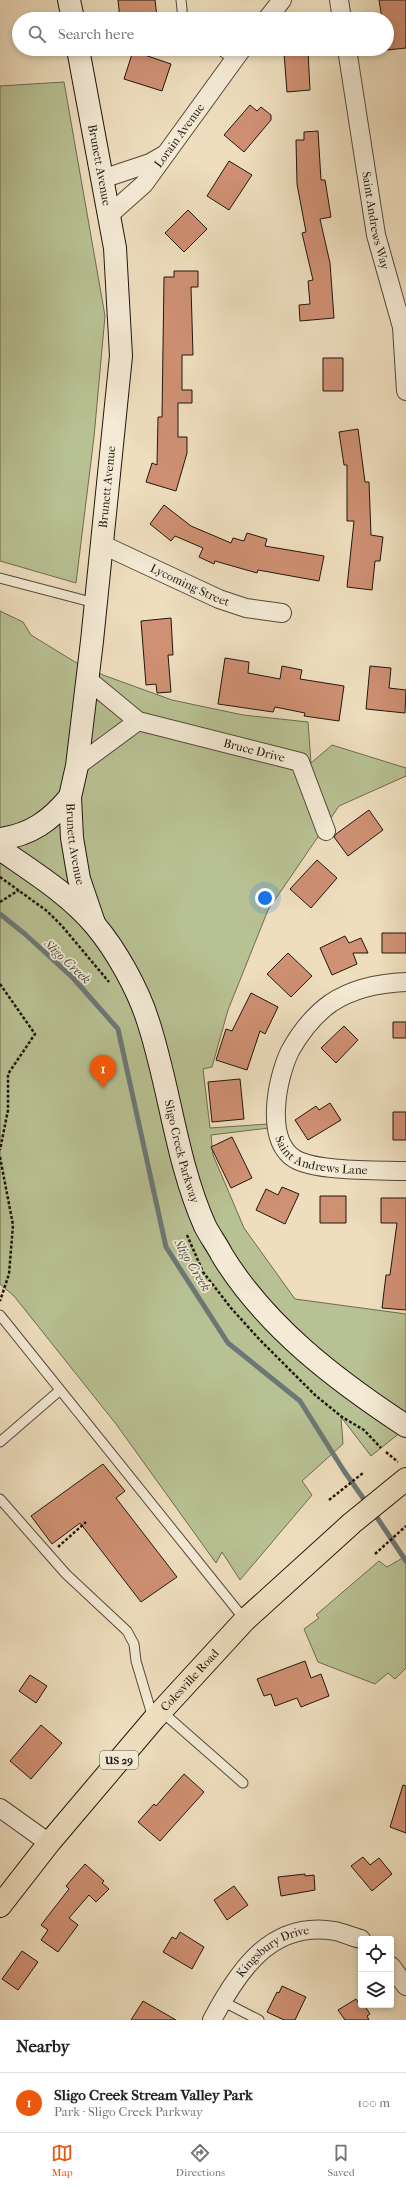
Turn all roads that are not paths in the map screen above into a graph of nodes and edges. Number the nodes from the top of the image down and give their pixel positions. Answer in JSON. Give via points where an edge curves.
{"nodes":[{"id":1,"x":69,"y":0,"type":"edge"},
{"id":2,"x":181,"y":0,"type":"edge"},
{"id":3,"x":282,"y":0,"type":"edge"},
{"id":4,"x":340,"y":0,"type":"edge"},
{"id":5,"x":72,"y":12,"type":"edge"},
{"id":6,"x":182,"y":12,"type":"edge"},
{"id":7,"x":273,"y":12,"type":"edge"},
{"id":8,"x":341,"y":12,"type":"edge"},
{"id":9,"x":79,"y":56,"type":"edge"},
{"id":10,"x":237,"y":56,"type":"edge"},
{"id":11,"x":348,"y":56,"type":"edge"},
{"id":12,"x":169,"y":151,"type":"junction"},
{"id":13,"x":102,"y":179,"type":"junction"},
{"id":14,"x":108,"y":216,"type":"junction"},
{"id":15,"x":404,"y":324,"type":"edge"},
{"id":16,"x":406,"y":391,"type":"edge"},
{"id":17,"x":101,"y":544,"type":"junction"},
{"id":18,"x":0,"y":578,"type":"edge"},
{"id":19,"x":96,"y":603,"type":"junction"},
{"id":20,"x":282,"y":613,"type":"dead end"},
{"id":21,"x":87,"y":679,"type":"junction"},
{"id":22,"x":138,"y":721,"type":"junction"},
{"id":23,"x":77,"y":766,"type":"junction"},
{"id":24,"x":70,"y":797,"type":"junction"},
{"id":25,"x":326,"y":831,"type":"dead end"},
{"id":26,"x":0,"y":839,"type":"edge"},
{"id":27,"x":0,"y":849,"type":"edge"},
{"id":28,"x":94,"y":923,"type":"junction"},
{"id":29,"x":406,"y":982,"type":"edge"},
{"id":30,"x":406,"y":1171,"type":"edge"},
{"id":31,"x":0,"y":1315,"type":"edge"},
{"id":32,"x":59,"y":1391,"type":"junction"},
{"id":33,"x":406,"y":1426,"type":"edge"},
{"id":34,"x":0,"y":1442,"type":"edge"},
{"id":35,"x":404,"y":1472,"type":"edge"},
{"id":36,"x":0,"y":1499,"type":"edge"},
{"id":37,"x":245,"y":1620,"type":"junction"},
{"id":38,"x":157,"y":1715,"type":"junction"},
{"id":39,"x":242,"y":1784,"type":"dead end"},
{"id":40,"x":0,"y":1808,"type":"edge"},
{"id":41,"x":49,"y":1843,"type":"junction"},
{"id":42,"x":0,"y":1906,"type":"edge"},
{"id":43,"x":358,"y":1938,"type":"edge"},
{"id":44,"x":394,"y":1970,"type":"edge"},
{"id":45,"x":406,"y":1984,"type":"edge"},
{"id":46,"x":222,"y":2001,"type":"junction"},
{"id":47,"x":212,"y":2020,"type":"edge"},
{"id":48,"x":260,"y":2020,"type":"edge"}],
"edges":[{"from":1,"to":5,"type":"street"},
{"from":2,"to":6,"type":"lane"},
{"from":3,"to":7,"type":"street"},
{"from":4,"to":8,"type":"street"},
{"from":9,"to":13,"type":"street","name":"Brunett Avenue"},
{"from":10,"to":12,"type":"street","name":"Lorain Avenue"},
{"from":11,"to":15,"type":"street","name":"Saint Andrews Way","via":[[376,235]]},
{"from":12,"to":13,"type":"street","via":[[150,163]]},
{"from":12,"to":14,"type":"street","name":"Lorain Avenue","via":[[144,184]]},
{"from":13,"to":14,"type":"street","name":"Brunett Avenue"},
{"from":14,"to":17,"type":"street","name":"Brunett Avenue","via":[[115,248],[121,356]]},
{"from":15,"to":16,"type":"street","name":"Saint Andrews Way"},
{"from":17,"to":19,"type":"street","name":"Brunett Avenue"},
{"from":17,"to":20,"type":"street","name":"Lycoming Street","via":[[219,599],[246,608]]},
{"from":18,"to":19,"type":"lane"},
{"from":19,"to":21,"type":"street","name":"Brunett Avenue"},
{"from":21,"to":22,"type":"street","name":"Bruce Drive"},
{"from":21,"to":23,"type":"street","name":"Brunett Avenue"},
{"from":22,"to":23,"type":"street"},
{"from":22,"to":25,"type":"street","name":"Bruce Drive","via":[[300,762]]},
{"from":23,"to":24,"type":"street","name":"Brunett Avenue"},
{"from":24,"to":26,"type":"street","via":[[55,815],[34,829]]},
{"from":24,"to":28,"type":"street","name":"Brunett Avenue","via":[[72,838],[79,879]]},
{"from":27,"to":28,"type":"street","name":"Sligo Creek Parkway","via":[[55,888]]},
{"from":28,"to":33,"type":"street","name":"Sligo Creek Parkway","via":[[114,950],[148,1020],[188,1182],[206,1228],[231,1268],[281,1330],[350,1389]]},
{"from":29,"to":30,"type":"street","name":"Saint Andrews Lane","via":[[361,989],[331,1003],[306,1026],[290,1052],[279,1087],[275,1118],[281,1143],[294,1158],[319,1166]]},
{"from":31,"to":32,"type":"lane"},
{"from":32,"to":34,"type":"lane"},
{"from":32,"to":37,"type":"lane"},
{"from":35,"to":37,"type":"highway","name":"Colesville Road","number":"US 29","via":[[385,1496]]},
{"from":36,"to":38,"type":"lane","via":[[66,1574],[128,1631],[134,1644],[138,1668]]},
{"from":37,"to":38,"type":"highway","name":"Colesville Road","number":"US 29"},
{"from":38,"to":39,"type":"lane"},
{"from":38,"to":41,"type":"highway","name":"Colesville Road","number":"US 29"},
{"from":40,"to":41,"type":"street"},
{"from":41,"to":42,"type":"highway","name":"Colesville Road","number":"US 29"},
{"from":43,"to":46,"type":"street","name":"Kingsbury Drive","via":[[334,1931],[305,1930],[277,1939],[261,1950],[240,1973]]},
{"from":44,"to":45,"type":"street"},
{"from":46,"to":47,"type":"street","name":"Kingsbury Drive"},
{"from":46,"to":48,"type":"lane"}]}
